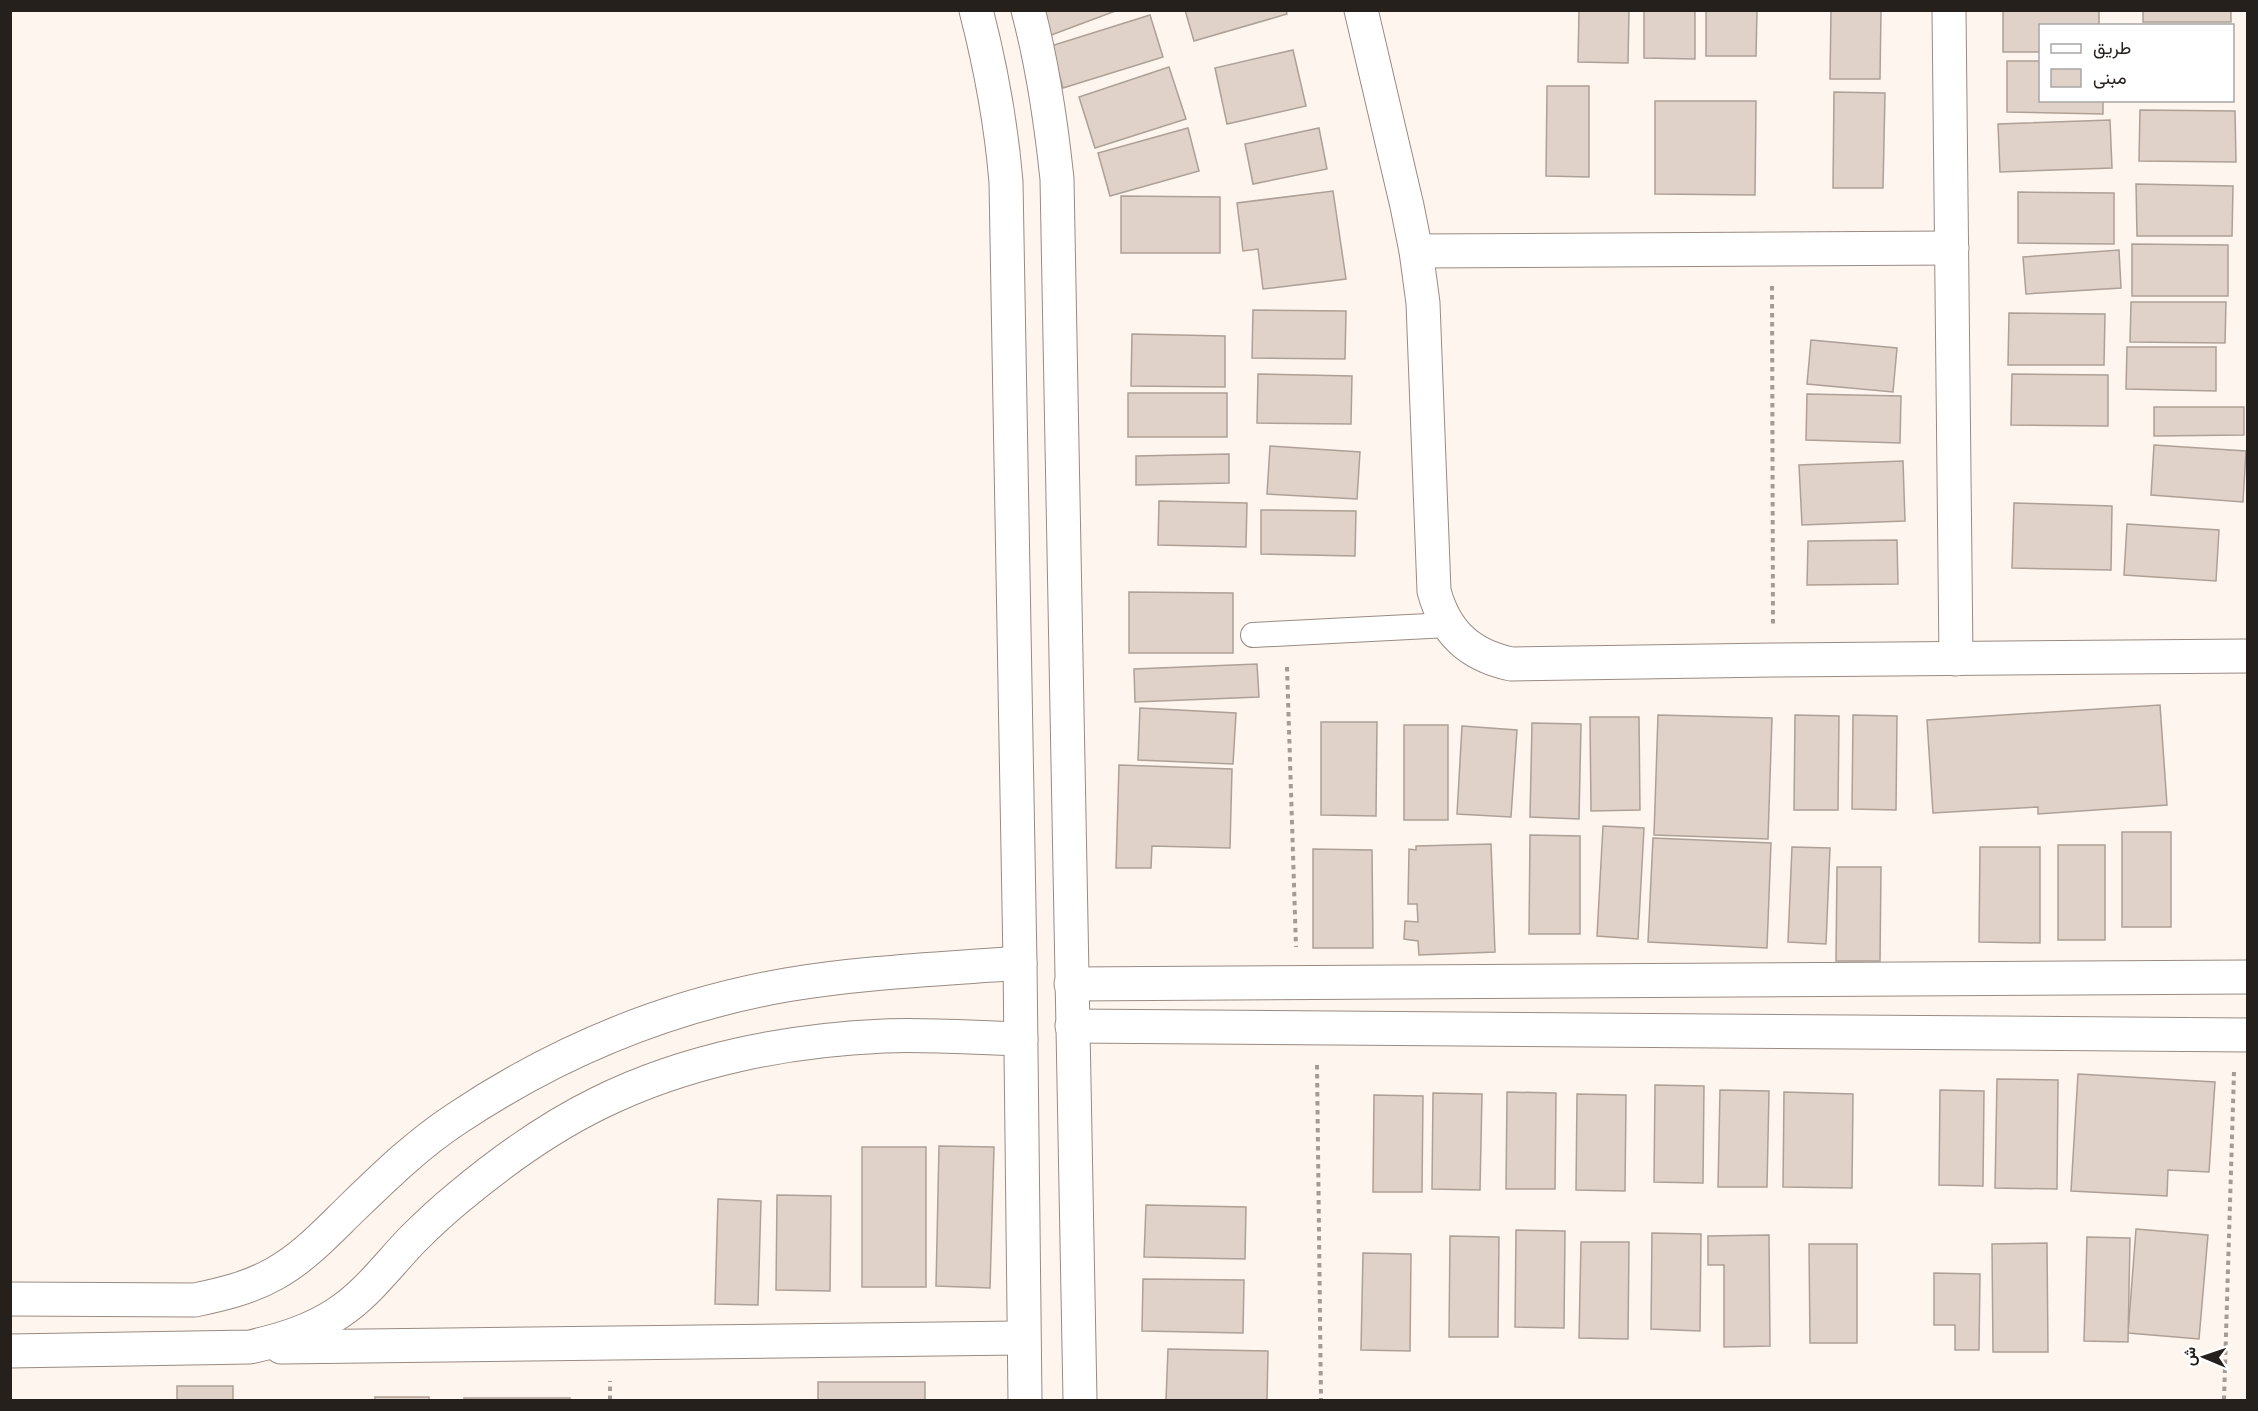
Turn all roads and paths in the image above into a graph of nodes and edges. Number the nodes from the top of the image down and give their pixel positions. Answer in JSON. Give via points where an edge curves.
{"nodes":[{"id":1,"x":976,"y":10,"type":"edge"},
{"id":2,"x":1028,"y":10,"type":"edge"},
{"id":3,"x":1361,"y":10,"type":"edge"},
{"id":4,"x":1949,"y":10,"type":"edge"},
{"id":5,"x":1952,"y":248,"type":"junction"},
{"id":6,"x":1772,"y":249,"type":"junction"},
{"id":7,"x":1416,"y":251,"type":"junction"},
{"id":8,"x":1448,"y":625,"type":"junction"},
{"id":9,"x":1286,"y":633,"type":"junction"},
{"id":10,"x":1253,"y":634,"type":"dead end"},
{"id":11,"x":2247,"y":656,"type":"edge"},
{"id":12,"x":1956,"y":658,"type":"junction"},
{"id":13,"x":1773,"y":660,"type":"junction"},
{"id":14,"x":1020,"y":963,"type":"junction"},
{"id":15,"x":2247,"y":977,"type":"edge"},
{"id":16,"x":1297,"y":982,"type":"junction"},
{"id":17,"x":1071,"y":984,"type":"junction"},
{"id":18,"x":1072,"y":1026,"type":"junction"},
{"id":19,"x":1317,"y":1028,"type":"junction"},
{"id":20,"x":2241,"y":1035,"type":"edge"},
{"id":21,"x":1021,"y":1039,"type":"junction"},
{"id":22,"x":10,"y":1299,"type":"edge"},
{"id":23,"x":1023,"y":1338,"type":"junction"},
{"id":24,"x":250,"y":1347,"type":"junction"},
{"id":25,"x":10,"y":1351,"type":"edge"},
{"id":26,"x":1025,"y":1401,"type":"edge"},
{"id":27,"x":1080,"y":1401,"type":"edge"},
{"id":28,"x":1321,"y":1401,"type":"edge"},
{"id":29,"x":2224,"y":1401,"type":"edge"}],
"edges":[{"from":1,"to":14,"type":"street","via":[[1001,123],[1006,182]]},
{"from":2,"to":17,"type":"street","via":[[1050,116],[1057,179]]},
{"from":3,"to":7,"type":"street"},
{"from":4,"to":5,"type":"street"},
{"from":5,"to":6,"type":"street"},
{"from":5,"to":12,"type":"street"},
{"from":6,"to":7,"type":"street"},
{"from":6,"to":13,"type":"path"},
{"from":7,"to":8,"type":"street","via":[[1423,303],[1434,591]]},
{"from":8,"to":9,"type":"lane"},
{"from":8,"to":13,"type":"street","via":[[1475,651],[1510,664]]},
{"from":9,"to":10,"type":"lane"},
{"from":9,"to":16,"type":"path"},
{"from":11,"to":12,"type":"street"},
{"from":12,"to":13,"type":"street"},
{"from":14,"to":21,"type":"street"},
{"from":14,"to":22,"type":"street","via":[[788,985],[734,996],[630,1027],[510,1084],[454,1120],[401,1161],[295,1260],[253,1284],[225,1294],[195,1300]]},
{"from":15,"to":16,"type":"street"},
{"from":16,"to":17,"type":"street"},
{"from":17,"to":18,"type":"street"},
{"from":18,"to":19,"type":"street"},
{"from":18,"to":27,"type":"street"},
{"from":19,"to":20,"type":"street"},
{"from":19,"to":28,"type":"path"},
{"from":20,"to":29,"type":"path"},
{"from":21,"to":23,"type":"street"},
{"from":21,"to":24,"type":"street","via":[[885,1036],[817,1042],[762,1050],[654,1079],[598,1103],[495,1167],[449,1205],[361,1295],[339,1312],[284,1340]]},
{"from":23,"to":24,"type":"street"},
{"from":23,"to":26,"type":"street"},
{"from":24,"to":25,"type":"street"}]}
